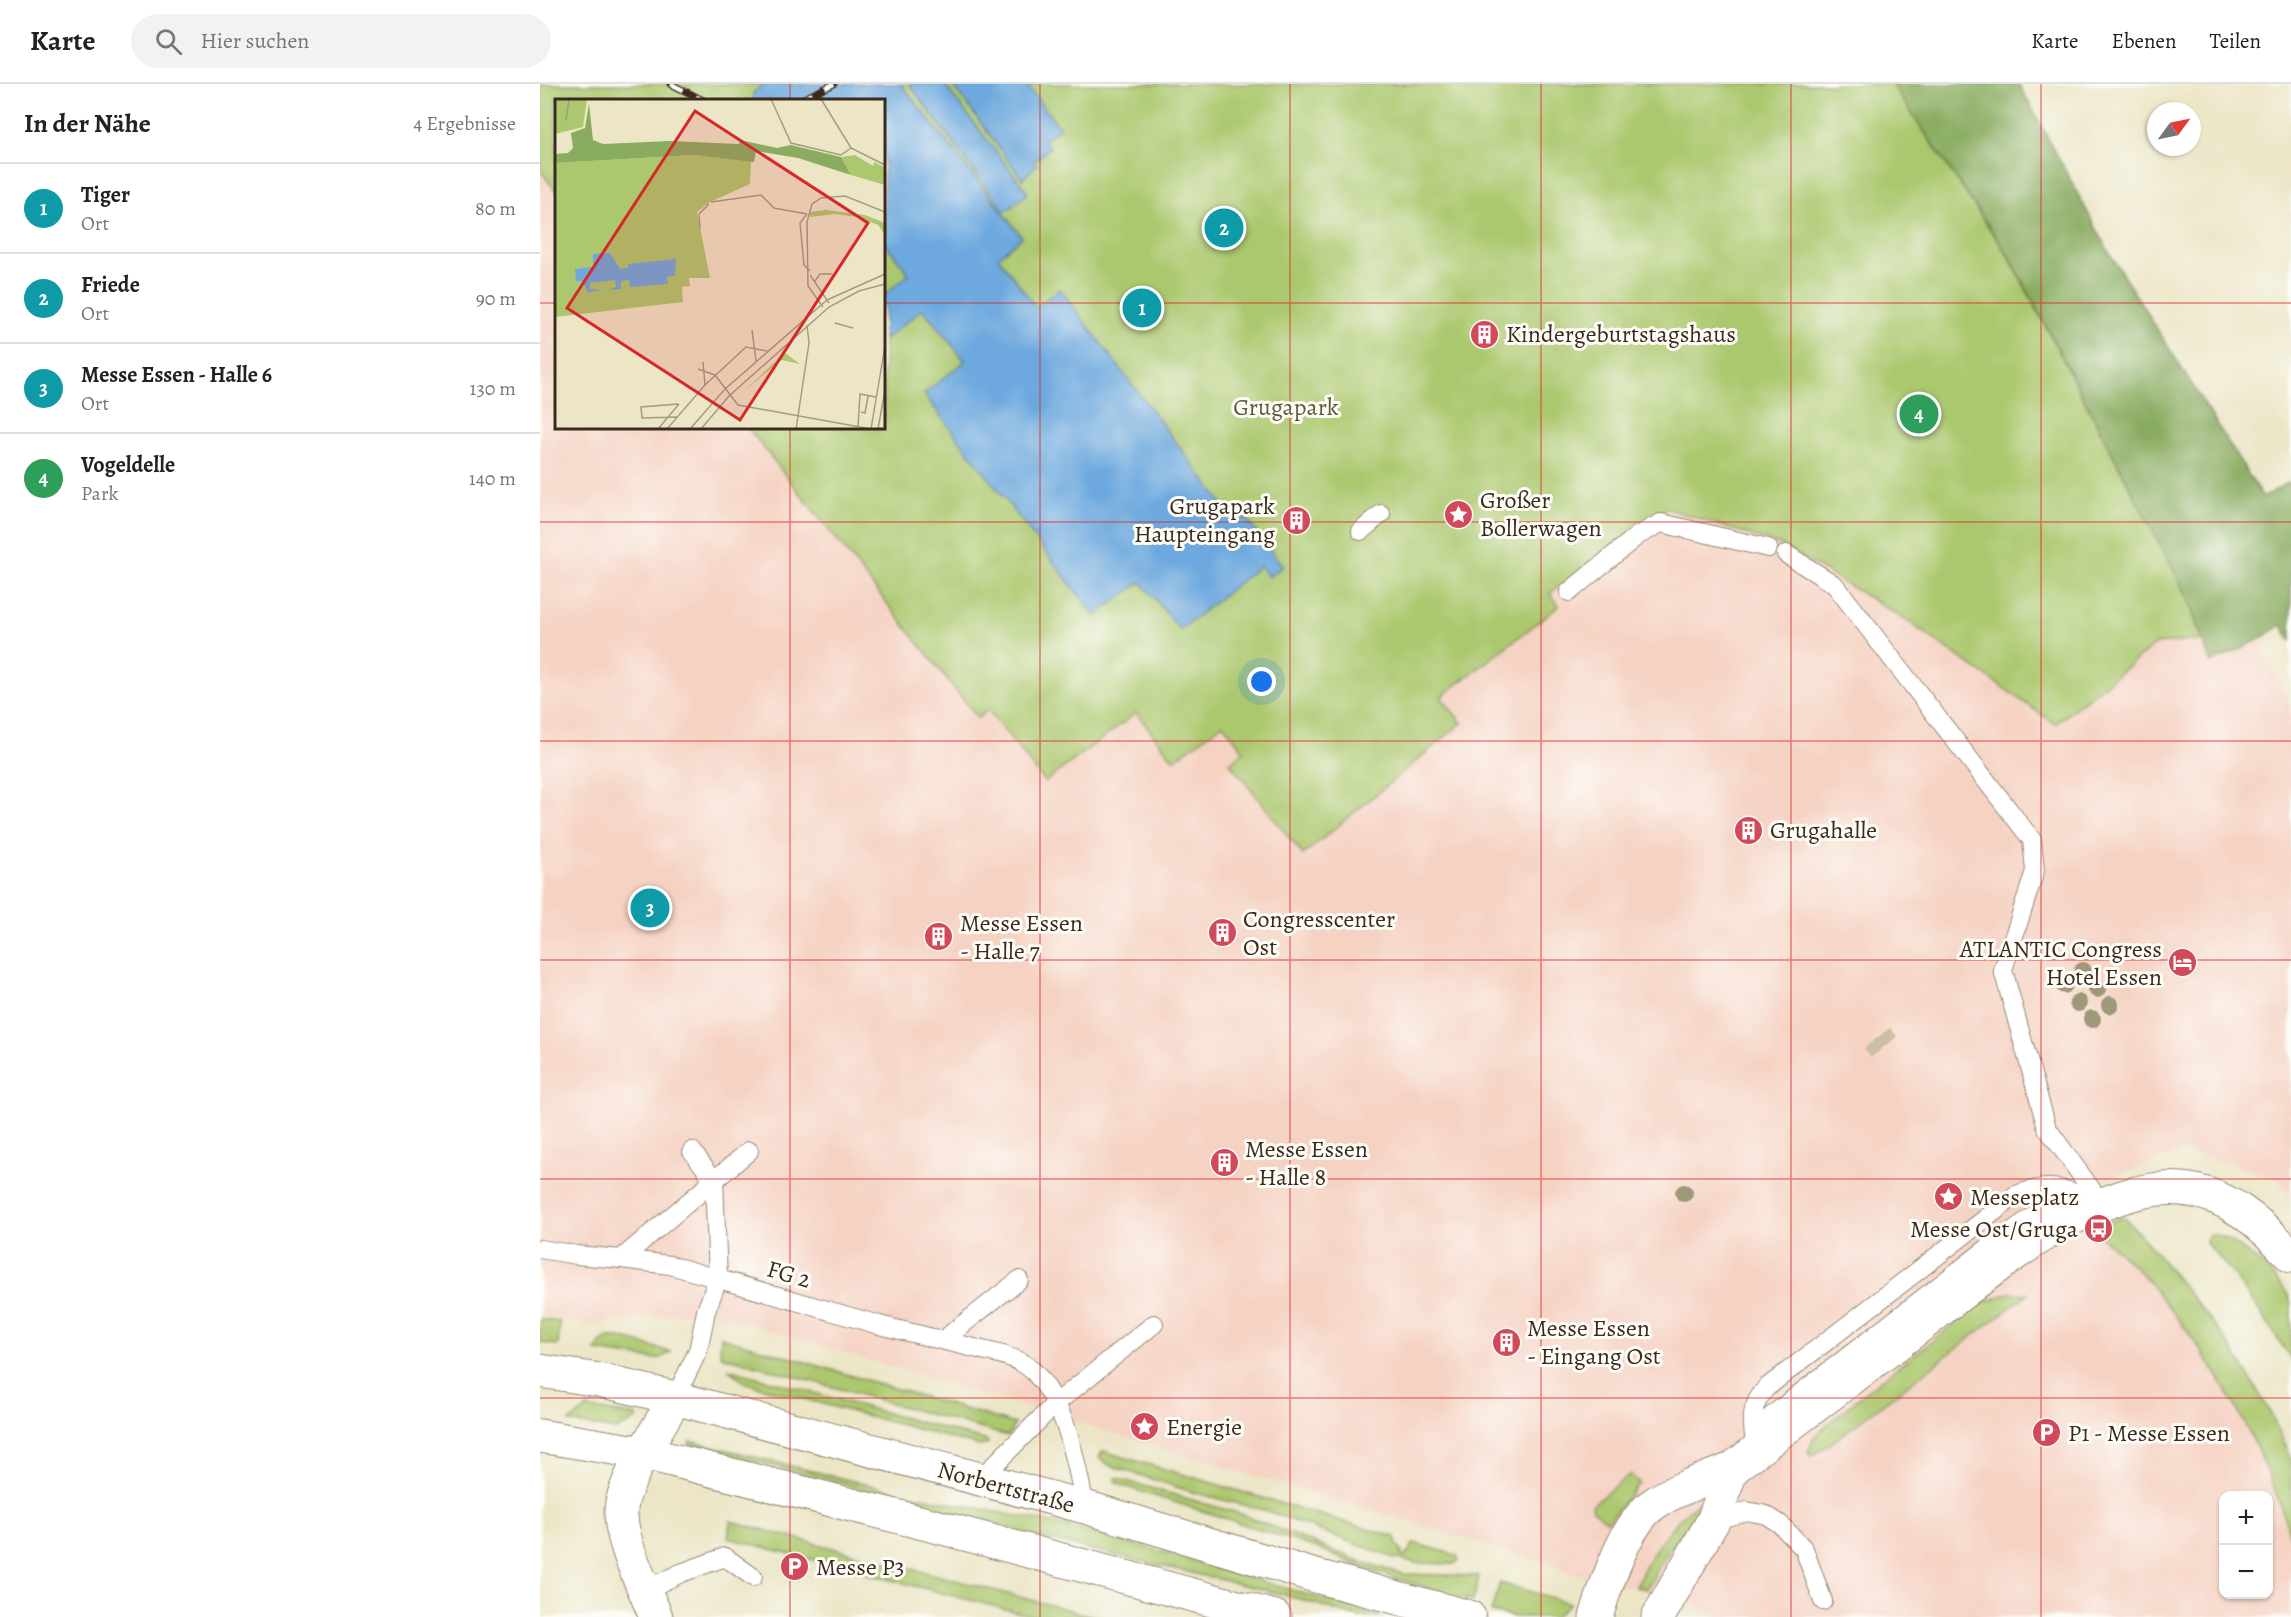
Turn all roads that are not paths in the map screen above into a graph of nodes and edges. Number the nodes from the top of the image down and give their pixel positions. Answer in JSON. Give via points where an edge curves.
{"nodes":[{"id":1,"x":1381,"y":514,"type":"dead end"},
{"id":2,"x":1361,"y":531,"type":"dead end"},
{"id":3,"x":1569,"y":592,"type":"dead end"},
{"id":4,"x":749,"y":1151,"type":"dead end"},
{"id":5,"x":692,"y":1152,"type":"dead end"},
{"id":6,"x":714,"y":1179,"type":"junction"},
{"id":7,"x":2070,"y":1191,"type":"junction"},
{"id":8,"x":2102,"y":1204,"type":"junction"},
{"id":9,"x":540,"y":1249,"type":"edge"},
{"id":10,"x":2291,"y":1256,"type":"edge"},
{"id":11,"x":621,"y":1259,"type":"junction"},
{"id":12,"x":718,"y":1280,"type":"junction"},
{"id":13,"x":1019,"y":1280,"type":"dead end"},
{"id":14,"x":1154,"y":1324,"type":"dead end"},
{"id":15,"x":943,"y":1340,"type":"junction"},
{"id":16,"x":540,"y":1371,"type":"edge"},
{"id":17,"x":675,"y":1398,"type":"junction"},
{"id":18,"x":1055,"y":1404,"type":"junction"},
{"id":19,"x":540,"y":1436,"type":"edge"},
{"id":20,"x":1747,"y":1451,"type":"junction"},
{"id":21,"x":644,"y":1454,"type":"junction"},
{"id":22,"x":979,"y":1480,"type":"junction"},
{"id":23,"x":1086,"y":1507,"type":"junction"},
{"id":24,"x":1713,"y":1521,"type":"junction"},
{"id":25,"x":753,"y":1577,"type":"dead end"},
{"id":26,"x":1823,"y":1601,"type":"dead end"},
{"id":27,"x":651,"y":1604,"type":"edge"},
{"id":28,"x":1275,"y":1617,"type":"edge"},
{"id":29,"x":1468,"y":1617,"type":"edge"},
{"id":30,"x":1596,"y":1617,"type":"edge"},
{"id":31,"x":1658,"y":1617,"type":"edge"}],
"edges":[{"from":1,"to":2,"type":"lane"},
{"from":3,"to":8,"type":"lane","via":[[1637,536],[1661,523],[1777,551],[1835,585],[2032,840],[2035,871],[2003,970],[2047,1128]]},
{"from":4,"to":6,"type":"lane"},
{"from":5,"to":6,"type":"lane"},
{"from":6,"to":11,"type":"lane"},
{"from":6,"to":12,"type":"lane"},
{"from":7,"to":8,"type":"lane"},
{"from":7,"to":20,"type":"lane","via":[[1979,1254],[1786,1404]]},
{"from":7,"to":20,"type":"lane","via":[[2034,1188],[2016,1195],[1766,1388],[1752,1413]]},
{"from":8,"to":10,"type":"main road","via":[[2137,1193],[2182,1189],[2224,1201],[2259,1223]]},
{"from":8,"to":20,"type":"main road","via":[[2028,1245]]},
{"from":9,"to":11,"type":"lane","name":"FG 2"},
{"from":11,"to":12,"type":"lane","name":"FG 2","via":[[670,1266]]},
{"from":12,"to":15,"type":"lane","name":"FG 2"},
{"from":12,"to":17,"type":"lane","via":[[706,1311],[698,1351]]},
{"from":13,"to":15,"type":"lane"},
{"from":14,"to":18,"type":"lane"},
{"from":15,"to":18,"type":"lane","name":"FG 2","via":[[1021,1362],[1034,1372]]},
{"from":16,"to":17,"type":"main road","name":"Norbertstraße"},
{"from":17,"to":21,"type":"main road"},
{"from":17,"to":22,"type":"main road","name":"Norbertstraße"},
{"from":18,"to":22,"type":"lane"},
{"from":18,"to":23,"type":"lane","name":"FG 2","via":[[1067,1428]]},
{"from":19,"to":21,"type":"main road"},
{"from":20,"to":24,"type":"main road"},
{"from":20,"to":30,"type":"main road","via":[[1654,1504],[1627,1535]]},
{"from":21,"to":27,"type":"main road","via":[[627,1487],[621,1512],[627,1546]]},
{"from":21,"to":28,"type":"main road","via":[[935,1526]]},
{"from":22,"to":23,"type":"main road","name":"Norbertstraße"},
{"from":23,"to":29,"type":"main road","name":"Norbertstraße"},
{"from":24,"to":26,"type":"lane","via":[[1747,1511],[1766,1515],[1780,1524],[1804,1549]]},
{"from":24,"to":31,"type":"main road"},
{"from":25,"to":27,"type":"lane","via":[[725,1557],[681,1573]]}]}
